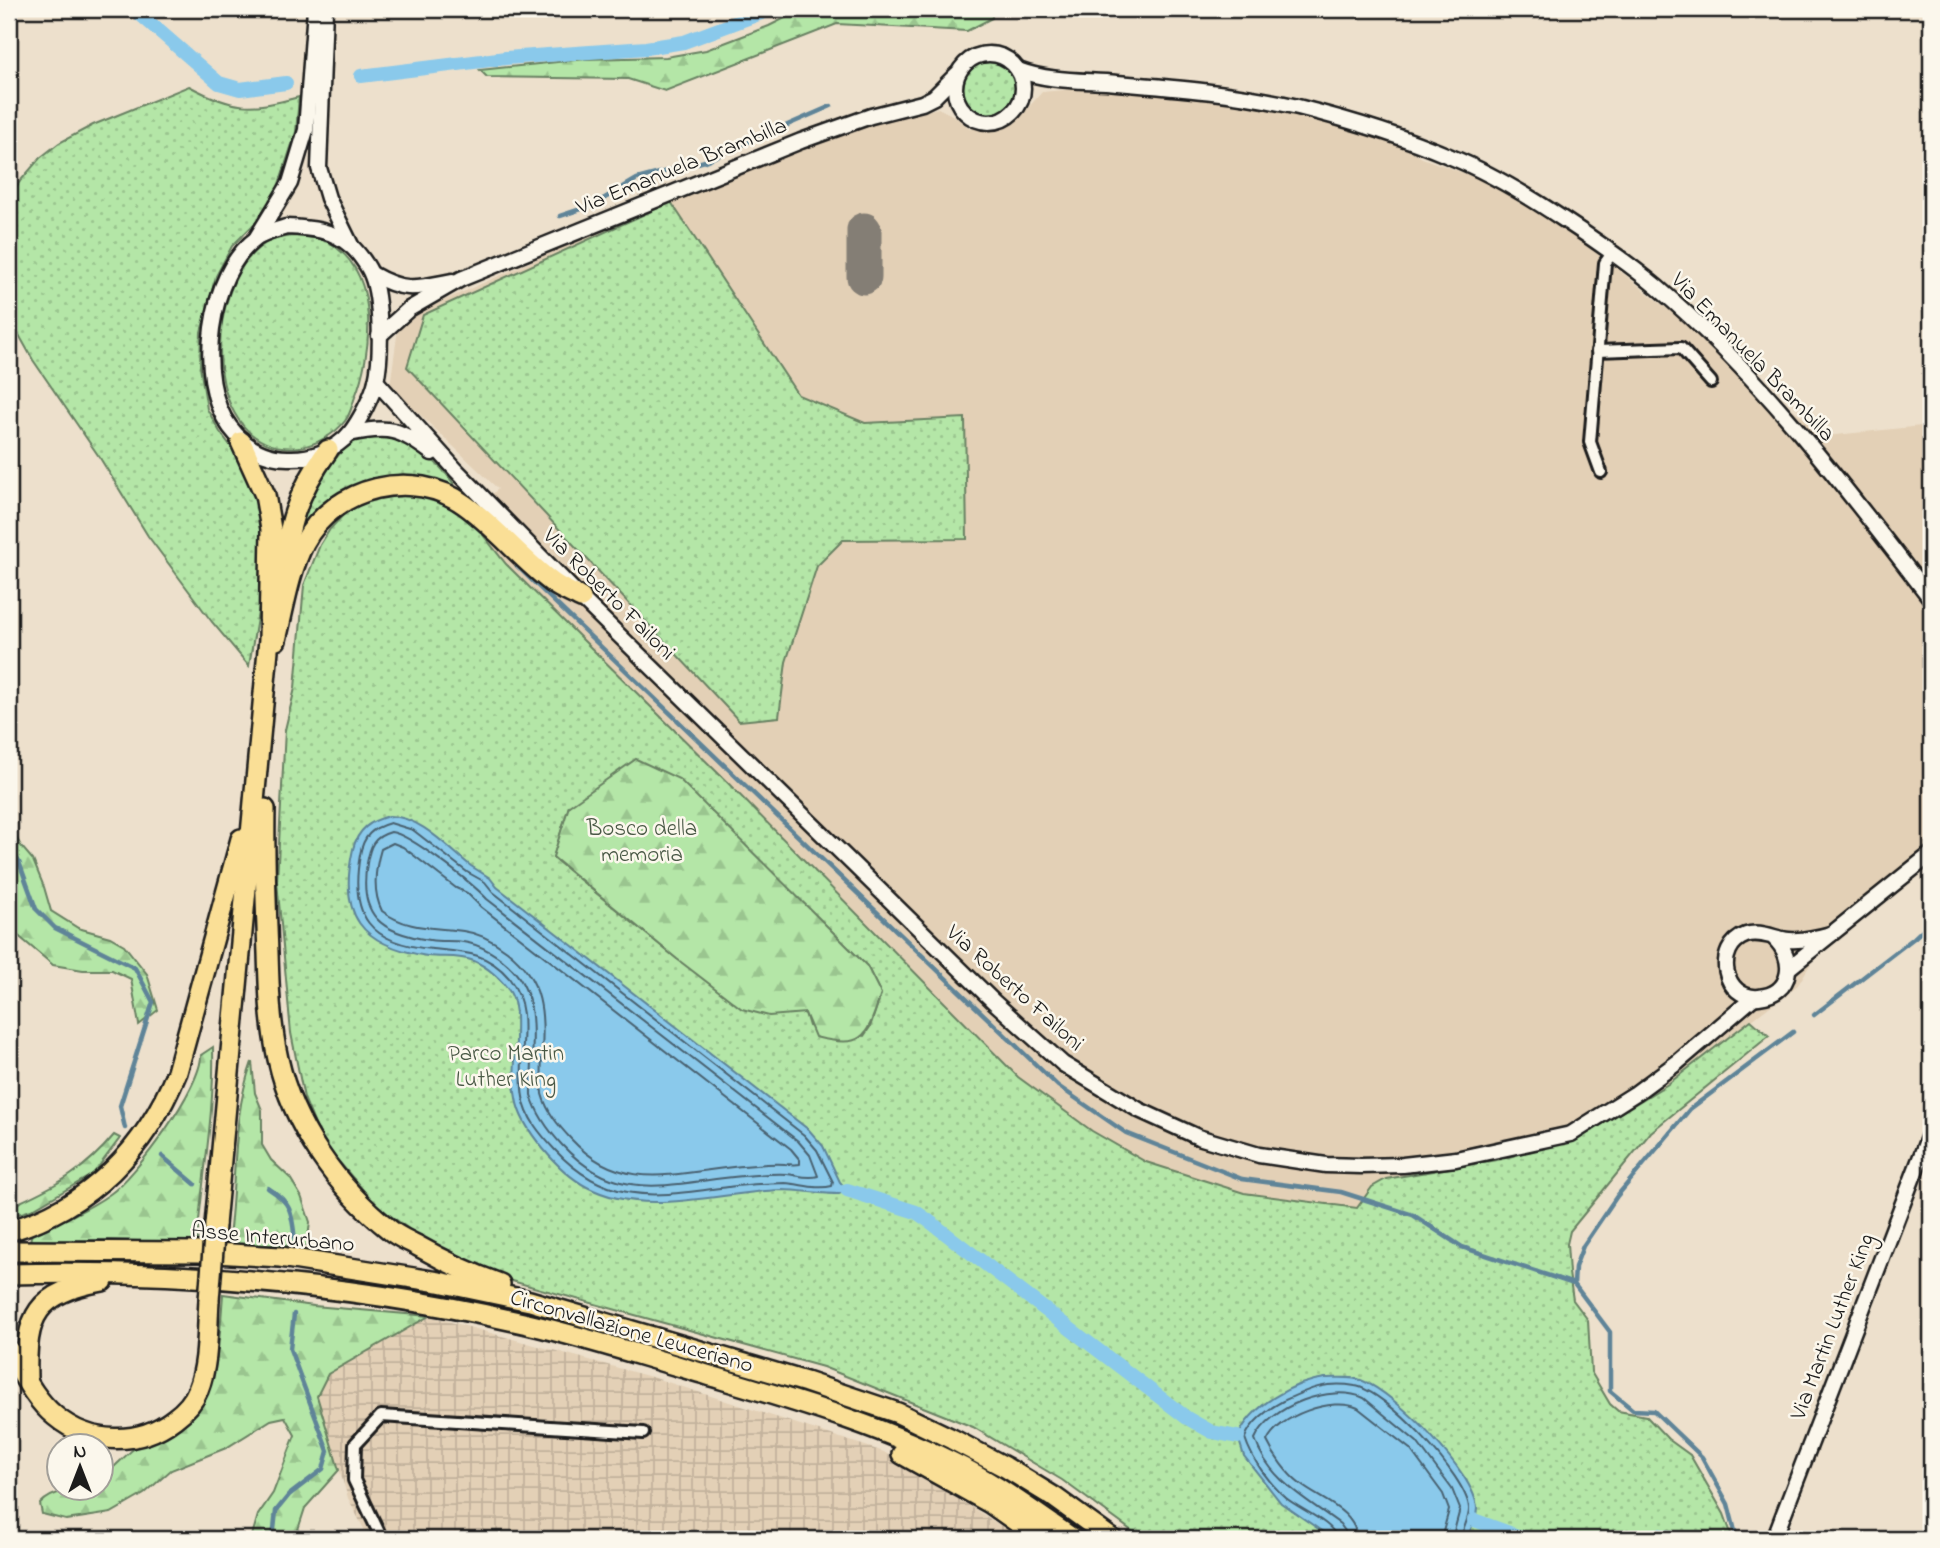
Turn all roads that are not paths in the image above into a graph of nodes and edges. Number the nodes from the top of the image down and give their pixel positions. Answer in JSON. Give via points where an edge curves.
{"nodes":[{"id":1,"x":315,"y":9,"type":"edge"},
{"id":2,"x":325,"y":9,"type":"edge"},
{"id":3,"x":1018,"y":70,"type":"junction"},
{"id":4,"x":957,"y":74,"type":"junction"},
{"id":5,"x":1062,"y":80,"type":"junction"},
{"id":6,"x":1023,"y":94,"type":"junction"},
{"id":7,"x":922,"y":103,"type":"junction"},
{"id":8,"x":960,"y":106,"type":"junction"},
{"id":9,"x":257,"y":238,"type":"junction"},
{"id":10,"x":351,"y":246,"type":"junction"},
{"id":11,"x":1613,"y":252,"type":"junction"},
{"id":12,"x":372,"y":274,"type":"junction"},
{"id":13,"x":460,"y":279,"type":"junction"},
{"id":14,"x":379,"y":336,"type":"junction"},
{"id":15,"x":1597,"y":351,"type":"junction"},
{"id":16,"x":376,"y":381,"type":"junction"},
{"id":17,"x":1711,"y":382,"type":"dead end"},
{"id":18,"x":349,"y":434,"type":"junction"},
{"id":19,"x":241,"y":442,"type":"junction"},
{"id":20,"x":328,"y":450,"type":"junction"},
{"id":21,"x":456,"y":470,"type":"junction"},
{"id":22,"x":1601,"y":472,"type":"dead end"},
{"id":23,"x":581,"y":598,"type":"junction"},
{"id":24,"x":1931,"y":600,"type":"edge"},
{"id":25,"x":269,"y":639,"type":"junction"},
{"id":26,"x":266,"y":680,"type":"junction"},
{"id":27,"x":255,"y":783,"type":"junction"},
{"id":28,"x":1931,"y":854,"type":"edge"},
{"id":29,"x":1831,"y":934,"type":"junction"},
{"id":30,"x":1774,"y":938,"type":"junction"},
{"id":31,"x":1789,"y":968,"type":"junction"},
{"id":32,"x":1753,"y":998,"type":"junction"},
{"id":33,"x":1931,"y":1130,"type":"edge"},
{"id":34,"x":9,"y":1231,"type":"edge"},
{"id":35,"x":9,"y":1251,"type":"edge"},
{"id":36,"x":9,"y":1274,"type":"edge"},
{"id":37,"x":145,"y":1274,"type":"junction"},
{"id":38,"x":530,"y":1301,"type":"junction"},
{"id":39,"x":9,"y":1350,"type":"edge"},
{"id":40,"x":27,"y":1381,"type":"junction"},
{"id":41,"x":832,"y":1414,"type":"junction"},
{"id":42,"x":642,"y":1433,"type":"dead end"},
{"id":43,"x":1112,"y":1538,"type":"edge"},
{"id":44,"x":382,"y":1539,"type":"edge"},
{"id":45,"x":1041,"y":1539,"type":"edge"},
{"id":46,"x":1073,"y":1539,"type":"edge"},
{"id":47,"x":1774,"y":1539,"type":"edge"}],
"edges":[{"from":1,"to":9,"type":"street","via":[[306,130],[290,183]]},
{"from":2,"to":10,"type":"street","via":[[319,168]]},
{"from":3,"to":4,"type":"street","name":"Via Emanuela Brambilla","via":[[992,53],[971,58]]},
{"from":3,"to":5,"type":"street","name":"Via Emanuela Brambilla"},
{"from":3,"to":6,"type":"street"},
{"from":4,"to":7,"type":"street","name":"Via Emanuela Brambilla"},
{"from":4,"to":8,"type":"street","via":[[955,96]]},
{"from":5,"to":6,"type":"street","name":"Via Emanuela Brambilla"},
{"from":5,"to":11,"type":"street","name":"Via Emanuela Brambilla","via":[[1210,91],[1343,118],[1401,136],[1485,173]]},
{"from":6,"to":8,"type":"street","name":"Via Emanuela Brambilla","via":[[1015,110],[1002,119],[983,122]]},
{"from":7,"to":8,"type":"street","name":"Via Emanuela Brambilla"},
{"from":7,"to":13,"type":"street","name":"Via Emanuela Brambilla","via":[[801,141]]},
{"from":9,"to":10,"type":"street","via":[[286,227],[322,229]]},
{"from":9,"to":19,"type":"street","via":[[233,263],[209,337],[211,378],[222,417]]},
{"from":10,"to":12,"type":"street"},
{"from":11,"to":15,"type":"street","via":[[1605,263]]},
{"from":11,"to":24,"type":"street","name":"Via Emanuela Brambilla","via":[[1727,354],[1817,453]]},
{"from":12,"to":13,"type":"street","name":"Via Emanuela Brambilla","via":[[400,288]]},
{"from":12,"to":14,"type":"street"},
{"from":13,"to":14,"type":"street","name":"Via Emanuela Brambilla","via":[[409,309]]},
{"from":14,"to":16,"type":"street"},
{"from":15,"to":17,"type":"street","via":[[1681,348]]},
{"from":15,"to":22,"type":"street","via":[[1590,442]]},
{"from":16,"to":18,"type":"street"},
{"from":16,"to":21,"type":"street","name":"Via Roberto Failoni"},
{"from":18,"to":20,"type":"street"},
{"from":18,"to":21,"type":"street","name":"Via Roberto Failoni","via":[[377,429],[402,432]]},
{"from":19,"to":20,"type":"street","via":[[272,458],[303,459]]},
{"from":19,"to":25,"type":"highway","via":[[265,495],[271,530]]},
{"from":20,"to":25,"type":"highway","via":[[303,489],[290,521]]},
{"from":21,"to":23,"type":"street","name":"Via Roberto Failoni"},
{"from":23,"to":26,"type":"highway","via":[[553,583],[464,504],[446,494],[402,484],[377,488],[338,505],[306,540]]},
{"from":23,"to":32,"type":"street","name":"Via Roberto Failoni","via":[[1063,1064],[1139,1110],[1198,1137],[1259,1155],[1361,1166],[1457,1159],[1571,1134],[1678,1062]]},
{"from":25,"to":26,"type":"highway"},
{"from":26,"to":27,"type":"highway"},
{"from":26,"to":38,"type":"highway","via":[[264,852],[270,995],[278,1061],[292,1100],[331,1171],[392,1232],[464,1272],[514,1289]]},
{"from":27,"to":34,"type":"highway","via":[[181,1060],[165,1102],[130,1154],[78,1200],[37,1223]]},
{"from":27,"to":40,"type":"highway","bridge":true,"via":[[204,1362],[197,1393],[183,1413],[154,1432],[108,1439],[73,1428],[55,1416]]},
{"from":28,"to":29,"type":"street","name":"Via Roberto Failoni"},
{"from":29,"to":30,"type":"street","name":"Via Roberto Failoni","via":[[1810,940]]},
{"from":29,"to":31,"type":"street","name":"Via Roberto Failoni"},
{"from":30,"to":31,"type":"street","via":[[1788,956]]},
{"from":30,"to":32,"type":"street","name":"Via Roberto Failoni","via":[[1746,935],[1728,950],[1728,979],[1734,988]]},
{"from":31,"to":32,"type":"street","name":"Via Roberto Failoni","via":[[1778,990]]},
{"from":33,"to":47,"type":"street","name":"Via Martin Luther King"},
{"from":35,"to":38,"type":"highway","name":"Asse Interurbano","via":[[281,1257]]},
{"from":36,"to":37,"type":"highway"},
{"from":37,"to":40,"type":"highway","via":[[86,1284],[52,1296],[28,1333]]},
{"from":37,"to":41,"type":"highway","name":"Circonvallazione Leuceriano","via":[[340,1291],[516,1321]]},
{"from":38,"to":43,"type":"highway","name":"Circonvallazione Leuceriano","via":[[898,1413],[952,1438],[1054,1497]]},
{"from":39,"to":40,"type":"highway"},
{"from":41,"to":45,"type":"highway","via":[[859,1435],[915,1459],[990,1503]]},
{"from":41,"to":46,"type":"highway","name":"Circonvallazione Leuceriano","via":[[965,1469]]},
{"from":42,"to":44,"type":"street","via":[[381,1416],[355,1444],[354,1480]]}]}
